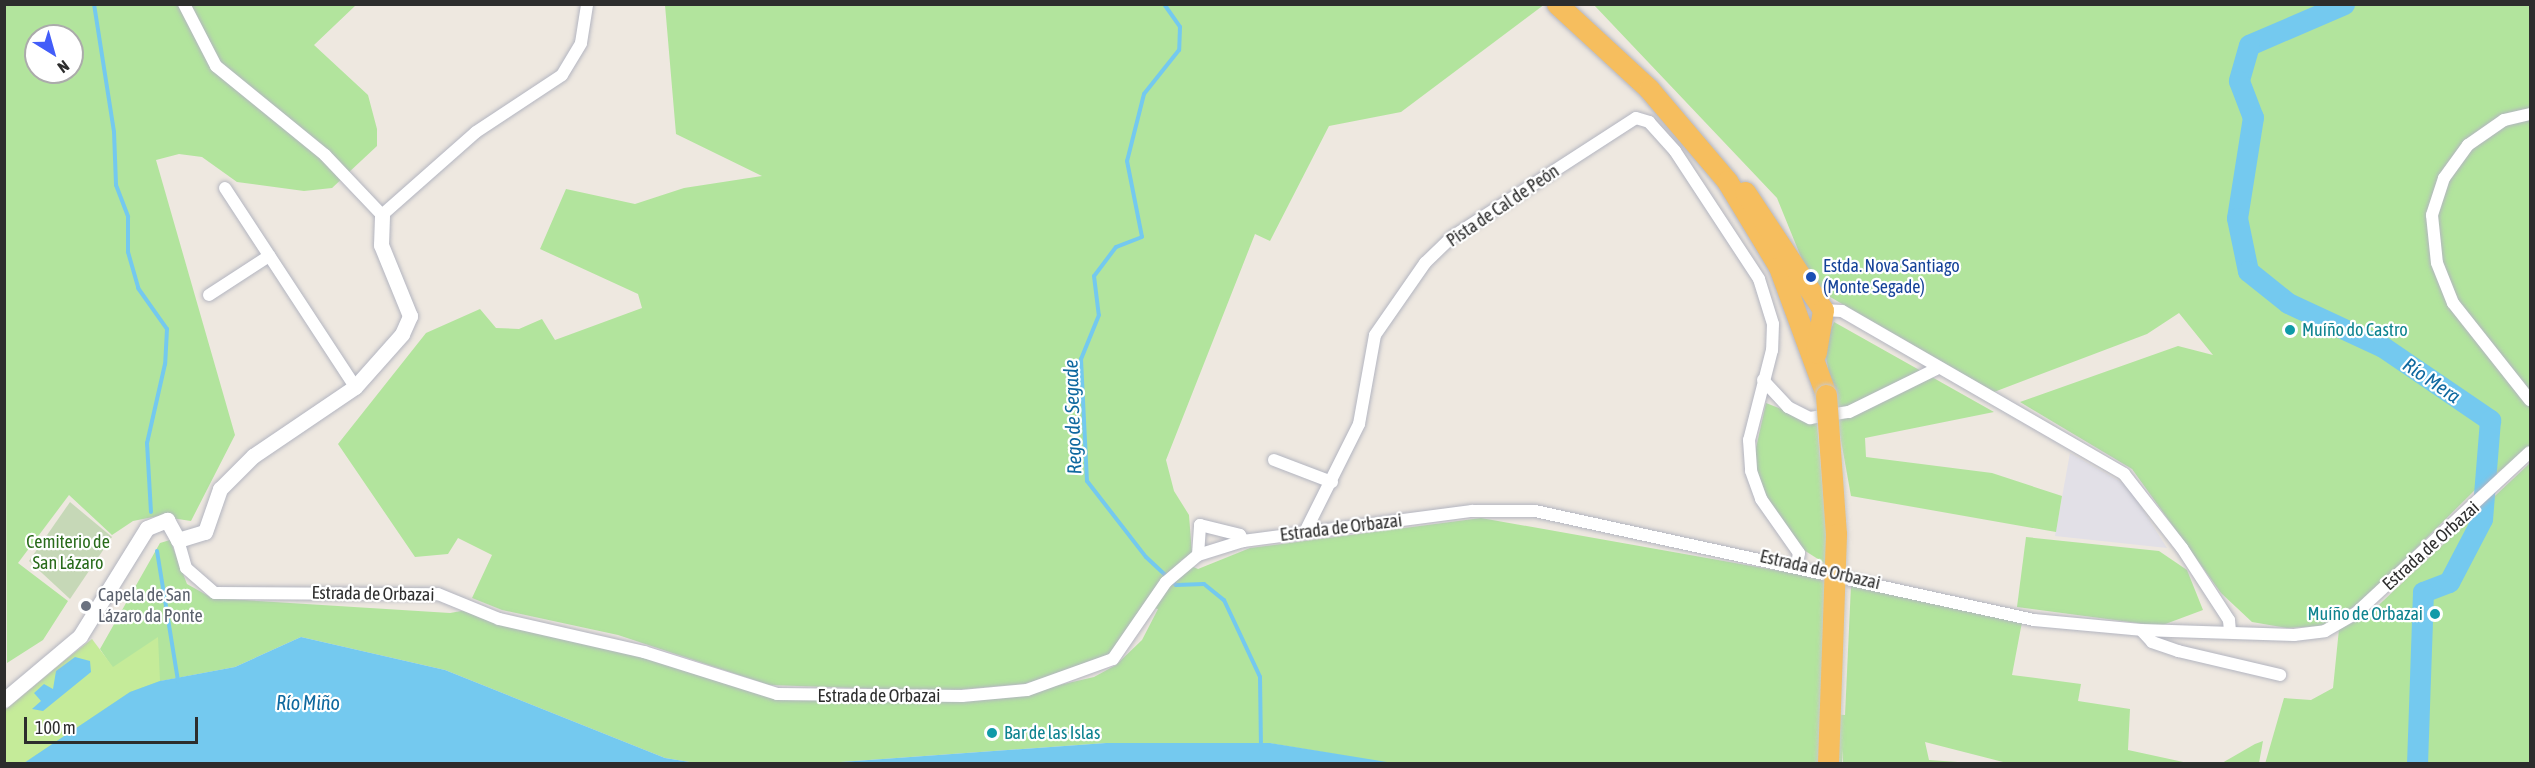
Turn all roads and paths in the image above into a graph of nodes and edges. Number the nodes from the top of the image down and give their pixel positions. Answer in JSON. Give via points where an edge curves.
{"nodes":[{"id":1,"x":184,"y":4,"type":"edge"},
{"id":2,"x":587,"y":4,"type":"edge"},
{"id":3,"x":1557,"y":4,"type":"edge"},
{"id":4,"x":2530,"y":114,"type":"edge"},
{"id":5,"x":1694,"y":139,"type":"junction"},
{"id":6,"x":1675,"y":150,"type":"junction"},
{"id":7,"x":1727,"y":181,"type":"junction"},
{"id":8,"x":225,"y":188,"type":"dead end"},
{"id":9,"x":382,"y":215,"type":"junction"},
{"id":10,"x":268,"y":256,"type":"junction"},
{"id":11,"x":1779,"y":267,"type":"junction"},
{"id":12,"x":1759,"y":279,"type":"junction"},
{"id":13,"x":209,"y":295,"type":"dead end"},
{"id":14,"x":1823,"y":310,"type":"junction"},
{"id":15,"x":1815,"y":359,"type":"junction"},
{"id":16,"x":1936,"y":369,"type":"junction"},
{"id":17,"x":1763,"y":380,"type":"junction"},
{"id":18,"x":355,"y":387,"type":"junction"},
{"id":19,"x":2530,"y":400,"type":"edge"},
{"id":20,"x":2530,"y":452,"type":"edge"},
{"id":21,"x":1274,"y":460,"type":"dead end"},
{"id":22,"x":1332,"y":482,"type":"junction"},
{"id":23,"x":1305,"y":532,"type":"junction"},
{"id":24,"x":178,"y":540,"type":"junction"},
{"id":25,"x":1243,"y":541,"type":"junction"},
{"id":26,"x":1198,"y":555,"type":"junction"},
{"id":27,"x":1797,"y":564,"type":"junction"},
{"id":28,"x":2141,"y":630,"type":"junction"},
{"id":29,"x":2230,"y":632,"type":"junction"},
{"id":30,"x":2280,"y":675,"type":"dead end"},
{"id":31,"x":4,"y":700,"type":"edge"},
{"id":32,"x":1828,"y":764,"type":"edge"}],
"edges":[{"from":1,"to":9,"type":"street","via":[[216,66],[326,155]]},
{"from":2,"to":9,"type":"street","via":[[581,43],[562,75],[476,132]]},
{"from":3,"to":5,"type":"highway","via":[[1649,89]]},
{"from":4,"to":19,"type":"street","via":[[2504,120],[2468,145],[2444,178],[2432,215],[2437,263],[2453,303]]},
{"from":5,"to":6,"type":"street"},
{"from":5,"to":7,"type":"highway"},
{"from":6,"to":12,"type":"street"},
{"from":6,"to":22,"type":"street","name":"Pista de Cal de Peón","via":[[1649,122],[1636,118],[1621,124],[1452,237],[1425,263],[1375,335],[1359,424]]},
{"from":7,"to":11,"type":"highway"},
{"from":7,"to":14,"type":"highway","via":[[1764,213]]},
{"from":8,"to":10,"type":"street"},
{"from":9,"to":18,"type":"street","via":[[381,245],[410,316]]},
{"from":10,"to":13,"type":"street"},
{"from":10,"to":18,"type":"street"},
{"from":11,"to":12,"type":"street"},
{"from":11,"to":15,"type":"highway"},
{"from":12,"to":17,"type":"street","via":[[1773,324]]},
{"from":14,"to":15,"type":"highway"},
{"from":14,"to":16,"type":"street","via":[[1842,311]]},
{"from":15,"to":32,"type":"highway","bridge":true,"via":[[1826,395],[1836,534]]},
{"from":16,"to":17,"type":"street","via":[[1849,412],[1810,418],[1788,407]]},
{"from":16,"to":29,"type":"street","via":[[2124,474],[2182,548],[2229,620]]},
{"from":17,"to":27,"type":"street","via":[[1749,440],[1751,471],[1761,500],[1798,553]]},
{"from":18,"to":24,"type":"street","via":[[253,456],[220,489],[205,532]]},
{"from":20,"to":29,"type":"street","name":"Estrada de Orbazai","via":[[2469,513],[2355,614],[2325,631]]},
{"from":21,"to":22,"type":"street"},
{"from":22,"to":23,"type":"street","name":"Pista de Cal de Peón"},
{"from":23,"to":25,"type":"street","name":"Estrada de Orbazai"},
{"from":23,"to":27,"type":"street","name":"Estrada de Orbazai","via":[[1472,511],[1535,511]]},
{"from":24,"to":26,"type":"street","name":"Estrada de Orbazai","via":[[186,568],[215,593],[438,594],[499,619],[644,652],[777,694],[899,698],[1027,690],[1113,659],[1128,644],[1148,607],[1183,564]]},
{"from":24,"to":31,"type":"street","via":[[167,520],[147,528],[80,636]]},
{"from":25,"to":26,"type":"street","name":"Estrada de Orbazai"},
{"from":25,"to":26,"type":"street","via":[[1240,535],[1200,525]]},
{"from":27,"to":28,"type":"street","name":"Estrada de Orbazai","via":[[2034,620]]},
{"from":28,"to":29,"type":"street","name":"Estrada de Orbazai"},
{"from":28,"to":30,"type":"street","via":[[2152,642],[2178,651]]}]}
